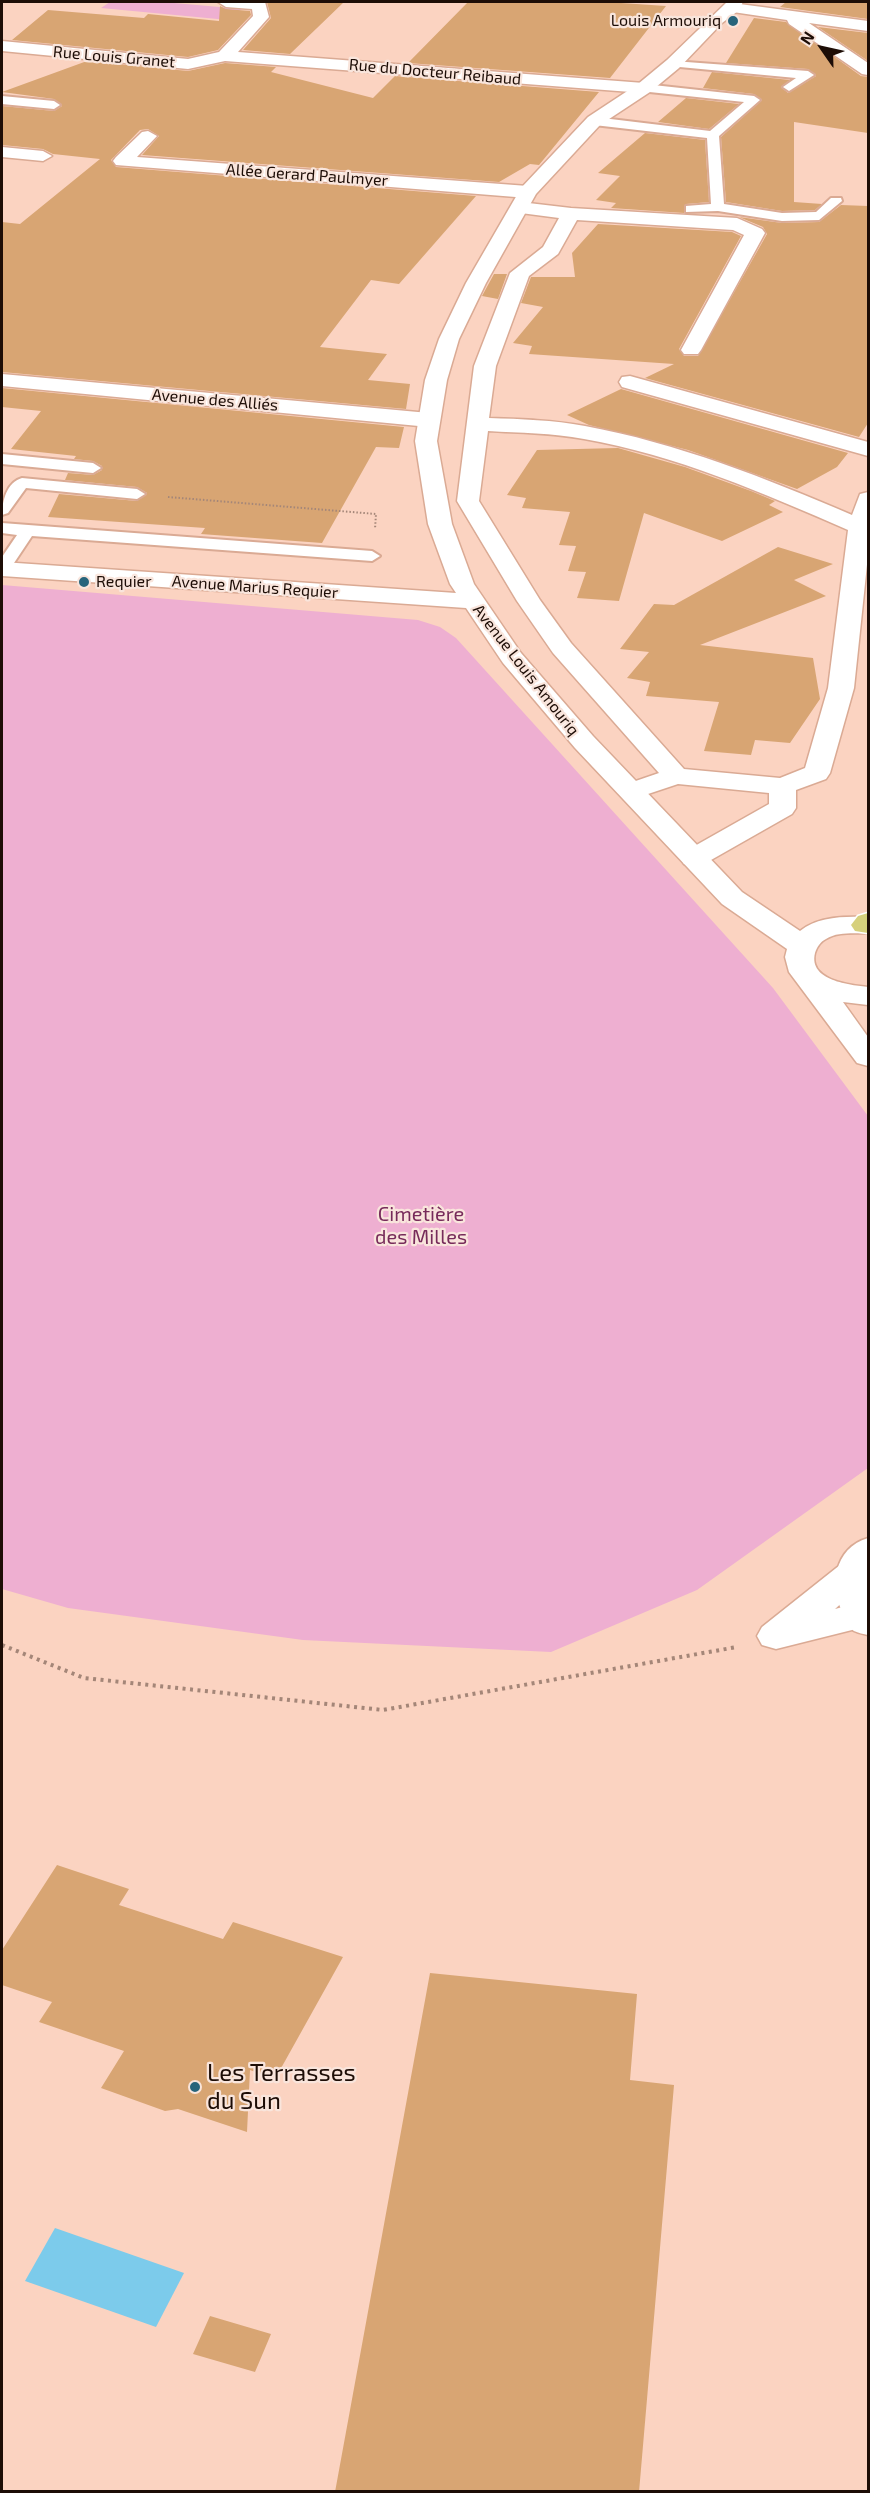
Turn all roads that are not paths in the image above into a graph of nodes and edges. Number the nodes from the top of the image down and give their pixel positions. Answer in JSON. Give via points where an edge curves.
{"nodes":[{"id":1,"x":226,"y":2,"type":"edge"},
{"id":2,"x":733,"y":5,"type":"edge"},
{"id":3,"x":789,"y":17,"type":"junction"},
{"id":4,"x":868,"y":26,"type":"edge"},
{"id":5,"x":2,"y":46,"type":"edge"},
{"id":6,"x":225,"y":56,"type":"junction"},
{"id":7,"x":673,"y":64,"type":"junction"},
{"id":8,"x":868,"y":70,"type":"edge"},
{"id":9,"x":789,"y":87,"type":"dead end"},
{"id":10,"x":644,"y":88,"type":"junction"},
{"id":11,"x":2,"y":100,"type":"edge"},
{"id":12,"x":54,"y":105,"type":"dead end"},
{"id":13,"x":594,"y":121,"type":"junction"},
{"id":14,"x":713,"y":135,"type":"junction"},
{"id":15,"x":148,"y":136,"type":"dead end"},
{"id":16,"x":2,"y":152,"type":"edge"},
{"id":17,"x":43,"y":156,"type":"dead end"},
{"id":18,"x":524,"y":200,"type":"junction"},
{"id":19,"x":836,"y":201,"type":"dead end"},
{"id":20,"x":718,"y":207,"type":"junction"},
{"id":21,"x":691,"y":209,"type":"dead end"},
{"id":22,"x":571,"y":214,"type":"junction"},
{"id":23,"x":691,"y":350,"type":"dead end"},
{"id":24,"x":2,"y":380,"type":"edge"},
{"id":25,"x":630,"y":382,"type":"dead end"},
{"id":26,"x":429,"y":420,"type":"junction"},
{"id":27,"x":479,"y":424,"type":"junction"},
{"id":28,"x":868,"y":449,"type":"edge"},
{"id":29,"x":2,"y":459,"type":"edge"},
{"id":30,"x":93,"y":468,"type":"dead end"},
{"id":31,"x":2,"y":481,"type":"edge"},
{"id":32,"x":22,"y":483,"type":"junction"},
{"id":33,"x":137,"y":494,"type":"road end"},
{"id":34,"x":868,"y":499,"type":"edge"},
{"id":35,"x":2,"y":510,"type":"edge"},
{"id":36,"x":860,"y":527,"type":"junction"},
{"id":37,"x":2,"y":528,"type":"edge"},
{"id":38,"x":27,"y":531,"type":"junction"},
{"id":39,"x":372,"y":556,"type":"road end"},
{"id":40,"x":3,"y":562,"type":"edge"},
{"id":41,"x":467,"y":593,"type":"junction"},
{"id":42,"x":676,"y":776,"type":"junction"},
{"id":43,"x":783,"y":786,"type":"junction"},
{"id":44,"x":633,"y":792,"type":"junction"},
{"id":45,"x":694,"y":858,"type":"junction"},
{"id":46,"x":732,"y":898,"type":"junction"},
{"id":47,"x":861,"y":924,"type":"edge"},
{"id":48,"x":801,"y":945,"type":"junction"},
{"id":49,"x":811,"y":979,"type":"junction"},
{"id":50,"x":868,"y":996,"type":"edge"},
{"id":51,"x":868,"y":1057,"type":"edge"},
{"id":52,"x":861,"y":1562,"type":"edge"},
{"id":53,"x":866,"y":1618,"type":"edge"}],
"edges":[{"from":1,"to":6,"type":"street","via":[[260,5],[261,17]]},
{"from":2,"to":3,"type":"street"},
{"from":2,"to":7,"type":"street","name":"Avenue Louis Amouriq"},
{"from":3,"to":4,"type":"street"},
{"from":3,"to":8,"type":"street"},
{"from":5,"to":6,"type":"street","name":"Rue Louis Granet","via":[[188,64]]},
{"from":6,"to":10,"type":"street","name":"Rue du Docteur Reibaud"},
{"from":7,"to":9,"type":"lane","via":[[808,75]]},
{"from":7,"to":10,"type":"street","name":"Avenue Louis Amouriq"},
{"from":10,"to":13,"type":"street","name":"Avenue Louis Amouriq"},
{"from":10,"to":14,"type":"lane","via":[[754,100]]},
{"from":11,"to":12,"type":"lane"},
{"from":13,"to":14,"type":"lane"},
{"from":13,"to":18,"type":"street","name":"Avenue Louis Amouriq"},
{"from":14,"to":20,"type":"lane"},
{"from":15,"to":18,"type":"street","name":"Allée Gerard Paulmyer","via":[[122,161]]},
{"from":16,"to":17,"type":"street"},
{"from":18,"to":22,"type":"street"},
{"from":18,"to":26,"type":"street","name":"Avenue Louis Amouriq","via":[[449,339]]},
{"from":19,"to":20,"type":"lane","via":[[819,216],[782,217]]},
{"from":20,"to":21,"type":"lane"},
{"from":22,"to":23,"type":"street","via":[[737,224],[755,233]]},
{"from":22,"to":27,"type":"street","via":[[551,250],[520,273],[485,366]]},
{"from":24,"to":26,"type":"street","name":"Avenue des Alliés"},
{"from":25,"to":28,"type":"street"},
{"from":26,"to":41,"type":"street","name":"Avenue Louis Amouriq","via":[[426,441],[440,524]]},
{"from":27,"to":36,"type":"street","via":[[583,432],[652,448],[765,486]]},
{"from":27,"to":42,"type":"street","via":[[468,501],[562,648]]},
{"from":29,"to":30,"type":"lane"},
{"from":31,"to":32,"type":"lane"},
{"from":32,"to":33,"type":"lane"},
{"from":32,"to":35,"type":"lane"},
{"from":34,"to":36,"type":"street"},
{"from":36,"to":43,"type":"street","via":[[840,688],[817,773]]},
{"from":37,"to":38,"type":"lane"},
{"from":38,"to":39,"type":"lane"},
{"from":38,"to":40,"type":"lane"},
{"from":40,"to":41,"type":"street","name":"Avenue Marius Requier"},
{"from":41,"to":44,"type":"street","name":"Avenue Louis Amouriq","via":[[512,658]]},
{"from":42,"to":43,"type":"street"},
{"from":42,"to":44,"type":"street"},
{"from":43,"to":45,"type":"street","via":[[782,808]]},
{"from":44,"to":45,"type":"street","name":"Avenue Louis Amouriq"},
{"from":45,"to":46,"type":"street","name":"Avenue Louis Amouriq"},
{"from":46,"to":47,"type":"street"},
{"from":46,"to":48,"type":"street","name":"Avenue Louis Amouriq"},
{"from":47,"to":48,"type":"street","via":[[810,936]]},
{"from":48,"to":49,"type":"street","via":[[801,968]]},
{"from":49,"to":50,"type":"street","via":[[844,993]]},
{"from":49,"to":51,"type":"street"},
{"from":52,"to":53,"type":"street","via":[[853,1595]]},
{"from":52,"to":53,"type":"street","via":[[776,1636]]}]}
